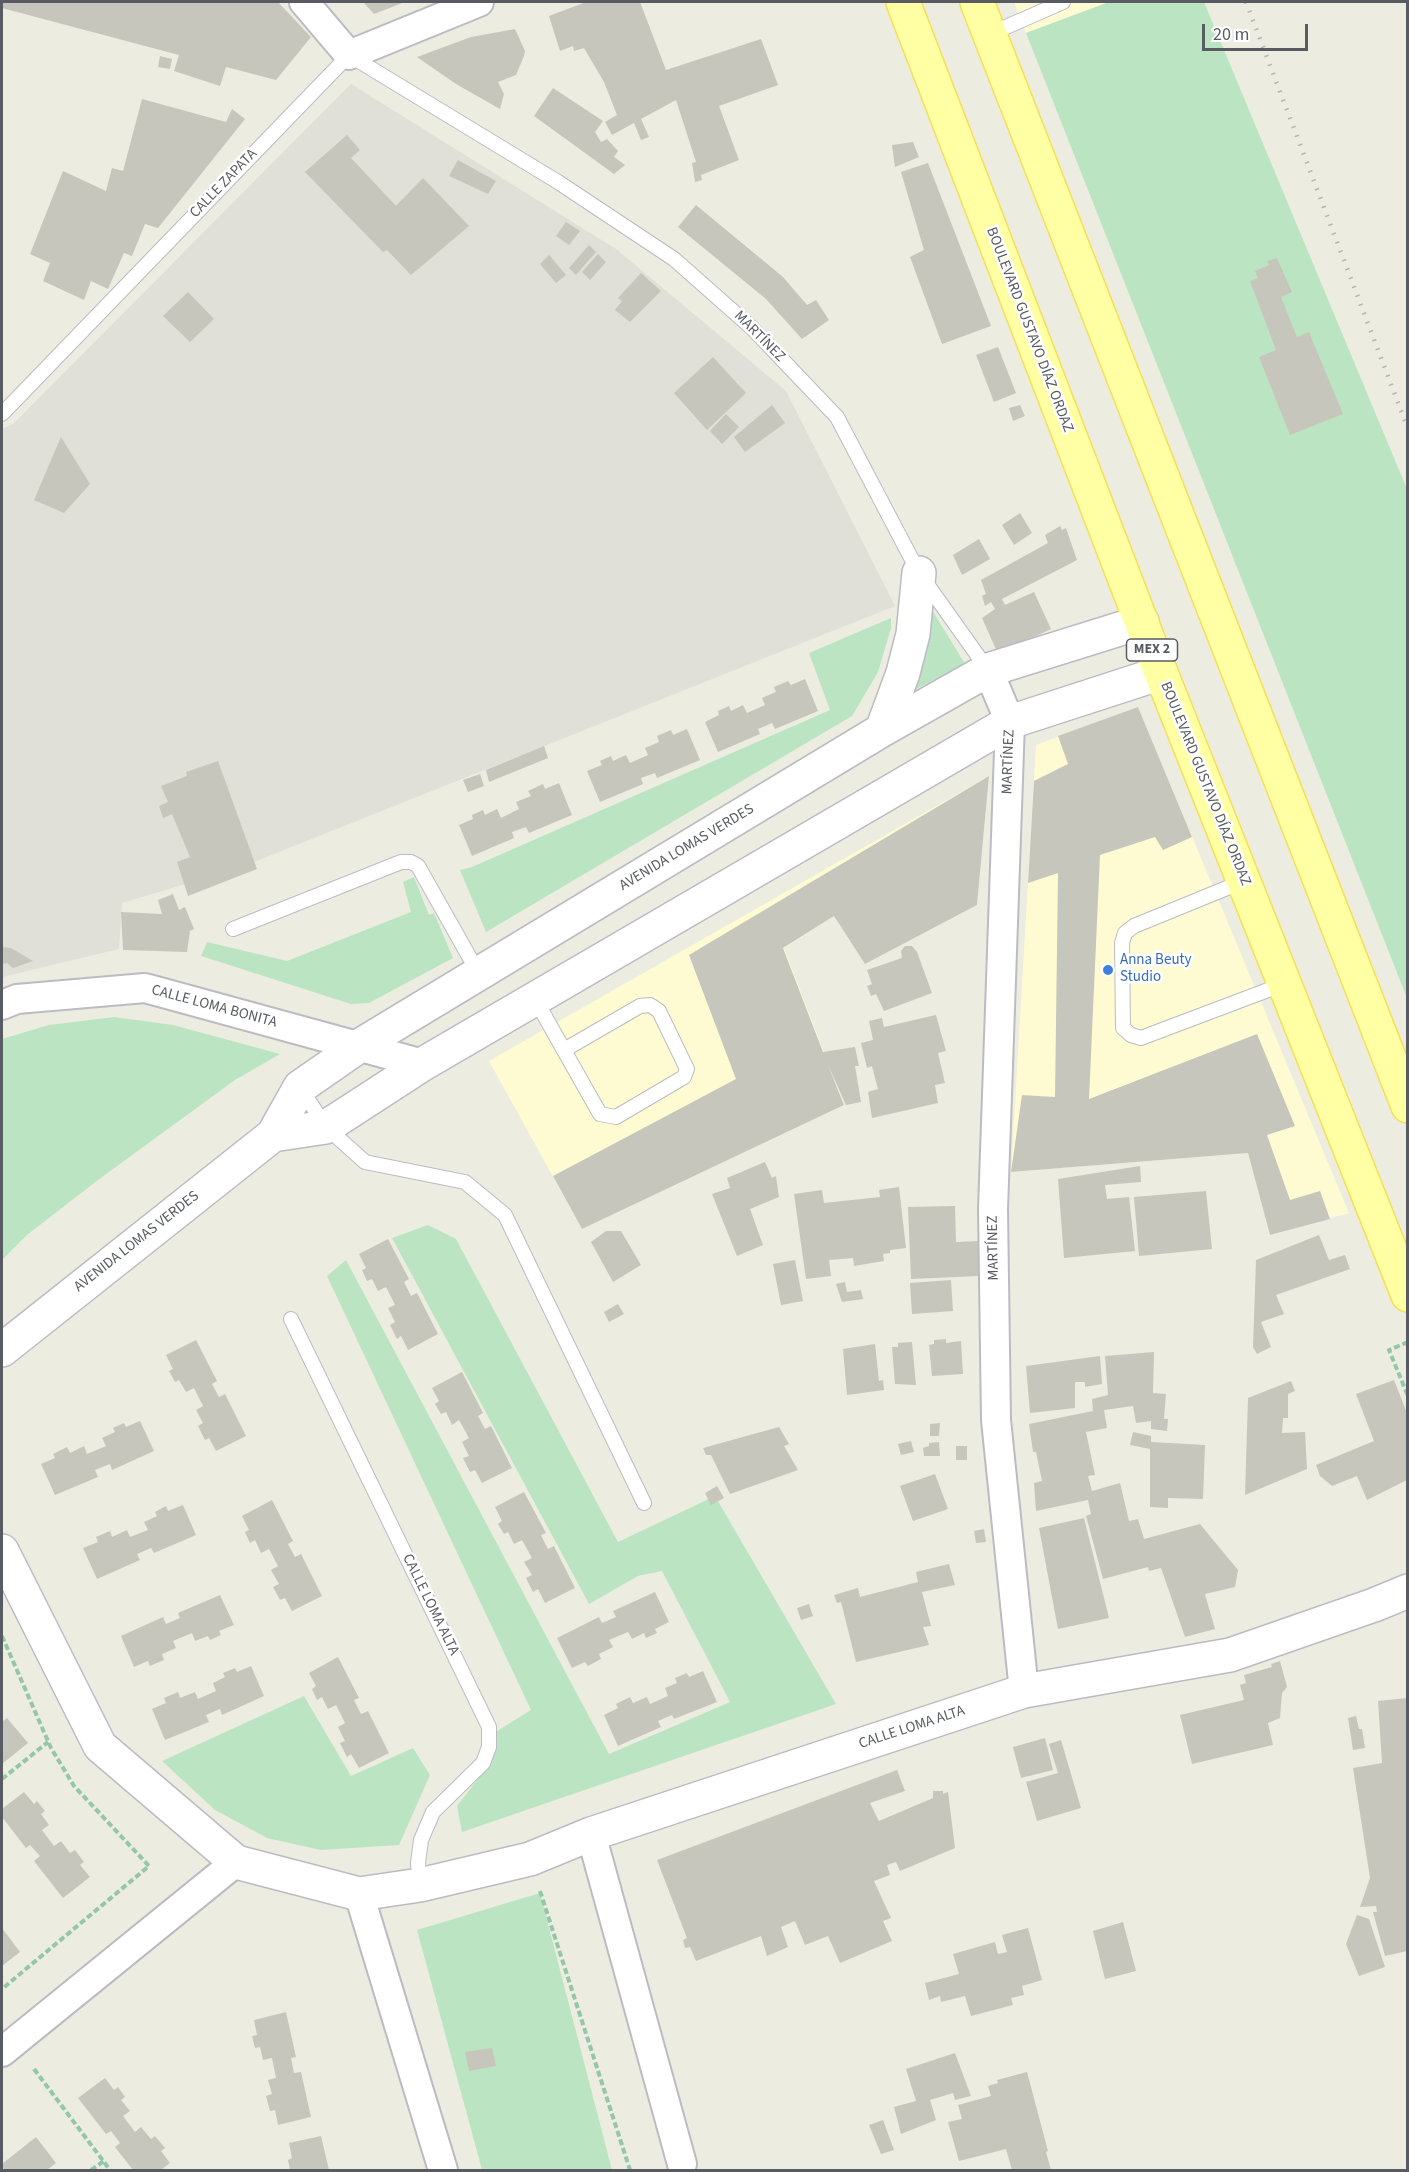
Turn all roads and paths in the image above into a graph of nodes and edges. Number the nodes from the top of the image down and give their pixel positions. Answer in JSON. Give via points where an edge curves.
{"nodes":[{"id":1,"x":304,"y":2,"type":"edge"},
{"id":2,"x":479,"y":2,"type":"edge"},
{"id":3,"x":903,"y":2,"type":"edge"},
{"id":4,"x":977,"y":2,"type":"edge"},
{"id":5,"x":1063,"y":2,"type":"edge"},
{"id":6,"x":990,"y":34,"type":"junction"},
{"id":7,"x":349,"y":55,"type":"junction"},
{"id":8,"x":2,"y":414,"type":"edge"},
{"id":9,"x":919,"y":573,"type":"junction"},
{"id":10,"x":1142,"y":622,"type":"junction"},
{"id":11,"x":988,"y":670,"type":"junction"},
{"id":12,"x":1161,"y":673,"type":"junction"},
{"id":13,"x":1010,"y":722,"type":"junction"},
{"id":14,"x":882,"y":730,"type":"junction"},
{"id":15,"x":1244,"y":880,"type":"junction"},
{"id":16,"x":233,"y":929,"type":"dead end"},
{"id":17,"x":479,"y":974,"type":"junction"},
{"id":18,"x":1284,"y":984,"type":"junction"},
{"id":19,"x":535,"y":999,"type":"junction"},
{"id":20,"x":2,"y":1005,"type":"edge"},
{"id":21,"x":358,"y":1046,"type":"junction"},
{"id":22,"x":564,"y":1050,"type":"junction"},
{"id":23,"x":423,"y":1064,"type":"junction"},
{"id":24,"x":300,"y":1087,"type":"junction"},
{"id":25,"x":1407,"y":1107,"type":"edge"},
{"id":26,"x":326,"y":1127,"type":"junction"},
{"id":27,"x":273,"y":1135,"type":"junction"},
{"id":28,"x":1407,"y":1295,"type":"edge"},
{"id":29,"x":291,"y":1319,"type":"dead end"},
{"id":30,"x":1407,"y":1342,"type":"edge"},
{"id":31,"x":2,"y":1350,"type":"edge"},
{"id":32,"x":1407,"y":1396,"type":"edge"},
{"id":33,"x":644,"y":1503,"type":"dead end"},
{"id":34,"x":2,"y":1551,"type":"edge"},
{"id":35,"x":1407,"y":1591,"type":"edge"},
{"id":36,"x":2,"y":1636,"type":"edge"},
{"id":37,"x":1024,"y":1691,"type":"junction"},
{"id":38,"x":48,"y":1742,"type":"junction"},
{"id":39,"x":2,"y":1779,"type":"edge"},
{"id":40,"x":591,"y":1834,"type":"junction"},
{"id":41,"x":530,"y":1859,"type":"junction"},
{"id":42,"x":236,"y":1862,"type":"junction"},
{"id":43,"x":420,"y":1885,"type":"junction"},
{"id":44,"x":358,"y":1894,"type":"junction"},
{"id":45,"x":2,"y":1989,"type":"edge"},
{"id":46,"x":8,"y":2047,"type":"edge"},
{"id":47,"x":104,"y":2161,"type":"junction"},
{"id":48,"x":682,"y":2164,"type":"dead end"},
{"id":49,"x":92,"y":2170,"type":"edge"},
{"id":50,"x":110,"y":2170,"type":"edge"},
{"id":51,"x":443,"y":2170,"type":"edge"},
{"id":52,"x":630,"y":2170,"type":"edge"}],
"edges":[{"from":1,"to":7,"type":"street"},
{"from":2,"to":7,"type":"street","name":"CALLE ZAPATA"},
{"from":3,"to":10,"type":"main road","name":"BOULEVARD GUSTAVO DÍAZ ORDAZ","number":"MEX 2"},
{"from":4,"to":6,"type":"main road"},
{"from":5,"to":6,"type":"lane"},
{"from":6,"to":25,"type":"main road"},
{"from":7,"to":8,"type":"lane","name":"CALLE ZAPATA"},
{"from":7,"to":9,"type":"lane","name":"MARTÍNEZ","via":[[558,182],[674,259],[752,328],[837,417]]},
{"from":9,"to":11,"type":"lane","name":"MARTÍNEZ"},
{"from":9,"to":14,"type":"street","via":[[913,634]]},
{"from":10,"to":11,"type":"street","name":"AVENIDA LOMAS VERDES"},
{"from":10,"to":12,"type":"main road","name":"BOULEVARD GUSTAVO DÍAZ ORDAZ","number":"MEX 2"},
{"from":11,"to":13,"type":"street","name":"MARTÍNEZ"},
{"from":11,"to":14,"type":"street","name":"AVENIDA LOMAS VERDES"},
{"from":12,"to":13,"type":"street","name":"AVENIDA LOMAS VERDES"},
{"from":12,"to":15,"type":"main road","name":"BOULEVARD GUSTAVO DÍAZ ORDAZ","number":"MEX 2"},
{"from":13,"to":19,"type":"street","name":"AVENIDA LOMAS VERDES"},
{"from":13,"to":37,"type":"street","name":"MARTÍNEZ","via":[[993,1209],[996,1420]]},
{"from":14,"to":17,"type":"street","name":"AVENIDA LOMAS VERDES"},
{"from":15,"to":18,"type":"main road","name":"BOULEVARD GUSTAVO DÍAZ ORDAZ","number":"MEX 2"},
{"from":15,"to":18,"type":"lane","via":[[1125,933],[1123,1028],[1140,1038]]},
{"from":16,"to":17,"type":"lane","via":[[401,861],[411,861],[418,866]]},
{"from":17,"to":21,"type":"street","name":"AVENIDA LOMAS VERDES"},
{"from":18,"to":28,"type":"main road","name":"BOULEVARD GUSTAVO DÍAZ ORDAZ","number":"MEX 2"},
{"from":19,"to":22,"type":"lane"},
{"from":19,"to":23,"type":"street","name":"AVENIDA LOMAS VERDES"},
{"from":20,"to":21,"type":"street","name":"CALLE LOMA BONITA","via":[[16,999],[145,988]]},
{"from":21,"to":23,"type":"street","name":"CALLE LOMA BONITA"},
{"from":21,"to":24,"type":"street","name":"AVENIDA LOMAS VERDES"},
{"from":22,"to":22,"type":"lane","via":[[600,1114],[608,1117],[616,1117],[684,1077],[687,1069],[659,1011],[650,1005],[640,1006]]},
{"from":23,"to":26,"type":"street","name":"AVENIDA LOMAS VERDES"},
{"from":24,"to":26,"type":"lane"},
{"from":24,"to":27,"type":"street","name":"AVENIDA LOMAS VERDES"},
{"from":26,"to":27,"type":"street","name":"AVENIDA LOMAS VERDES"},
{"from":26,"to":33,"type":"lane","via":[[364,1162],[465,1182],[505,1215]]},
{"from":27,"to":31,"type":"street","name":"AVENIDA LOMAS VERDES"},
{"from":29,"to":43,"type":"lane","name":"CALLE LOMA ALTA","via":[[489,1726],[489,1747],[483,1763],[434,1812],[421,1840]]},
{"from":30,"to":32,"type":"path","via":[[1389,1350]]},
{"from":34,"to":42,"type":"street","name":"CALLE LOMA ALTA","via":[[100,1746]]},
{"from":35,"to":37,"type":"street","name":"CALLE LOMA ALTA","via":[[1230,1655]]},
{"from":36,"to":38,"type":"path"},
{"from":37,"to":40,"type":"street","name":"CALLE LOMA ALTA"},
{"from":38,"to":39,"type":"path"},
{"from":38,"to":45,"type":"path","via":[[74,1786],[149,1866]]},
{"from":40,"to":41,"type":"street","name":"CALLE LOMA ALTA"},
{"from":40,"to":48,"type":"street"},
{"from":41,"to":43,"type":"street","name":"CALLE LOMA ALTA"},
{"from":41,"to":52,"type":"path"},
{"from":42,"to":44,"type":"street","name":"CALLE LOMA ALTA"},
{"from":42,"to":46,"type":"street"},
{"from":43,"to":44,"type":"street","name":"CALLE LOMA ALTA"},
{"from":44,"to":51,"type":"street"},
{"from":46,"to":47,"type":"path"},
{"from":47,"to":49,"type":"path"},
{"from":47,"to":50,"type":"path"}]}
